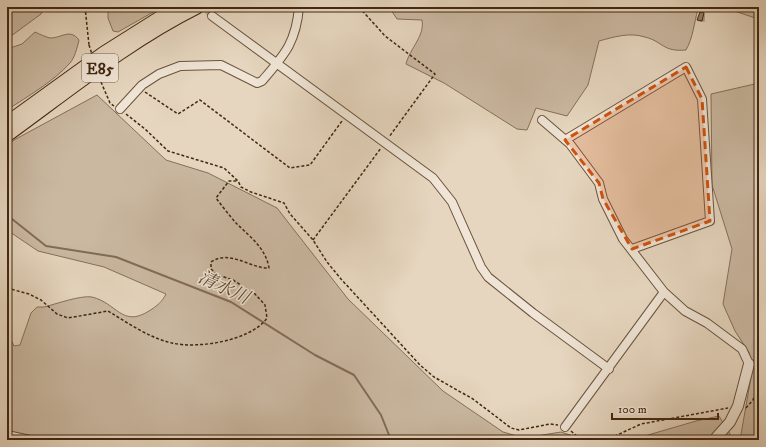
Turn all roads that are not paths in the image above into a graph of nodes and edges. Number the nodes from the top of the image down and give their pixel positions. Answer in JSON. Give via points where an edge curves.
{"nodes":[{"id":1,"x":177,"y":7,"type":"edge"},
{"id":2,"x":197,"y":7,"type":"edge"},
{"id":3,"x":299,"y":7,"type":"edge"},
{"id":4,"x":212,"y":16,"type":"tunnel mouth"},
{"id":5,"x":277,"y":63,"type":"junction"},
{"id":6,"x":120,"y":109,"type":"road end"},
{"id":7,"x":542,"y":120,"type":"dead end"},
{"id":8,"x":7,"y":123,"type":"edge"},
{"id":9,"x":7,"y":135,"type":"edge"},
{"id":10,"x":565,"y":140,"type":"junction"},
{"id":11,"x":632,"y":249,"type":"junction"},
{"id":12,"x":664,"y":292,"type":"junction"},
{"id":13,"x":748,"y":364,"type":"joint"},
{"id":14,"x":609,"y":369,"type":"junction"},
{"id":15,"x":565,"y":427,"type":"road end"},
{"id":16,"x":7,"y":435,"type":"edge"},
{"id":17,"x":30,"y":440,"type":"edge"},
{"id":18,"x":714,"y":440,"type":"edge"}],
"edges":[{"from":1,"to":8,"type":"highway","number":"E85","via":[[104,54]]},
{"from":2,"to":9,"type":"highway","number":"E85","via":[[121,54]]},
{"from":3,"to":5,"type":"street","via":[[296,31],[290,46]]},
{"from":4,"to":5,"type":"street"},
{"from":5,"to":6,"type":"street","via":[[262,81],[257,82],[221,65],[180,66],[159,74],[139,88]]},
{"from":5,"to":14,"type":"street","via":[[433,178],[452,202],[488,277],[532,313]]},
{"from":7,"to":10,"type":"street"},
{"from":10,"to":11,"type":"street","via":[[599,183],[603,199],[623,238]]},
{"from":10,"to":11,"type":"street","via":[[686,67],[702,99],[710,221]]},
{"from":11,"to":12,"type":"street"},
{"from":12,"to":13,"type":"street","via":[[685,311],[707,323],[742,349]]},
{"from":12,"to":14,"type":"street"},
{"from":13,"to":18,"type":"street","via":[[738,406]]},
{"from":14,"to":15,"type":"street"},
{"from":16,"to":17,"type":"street"}]}
